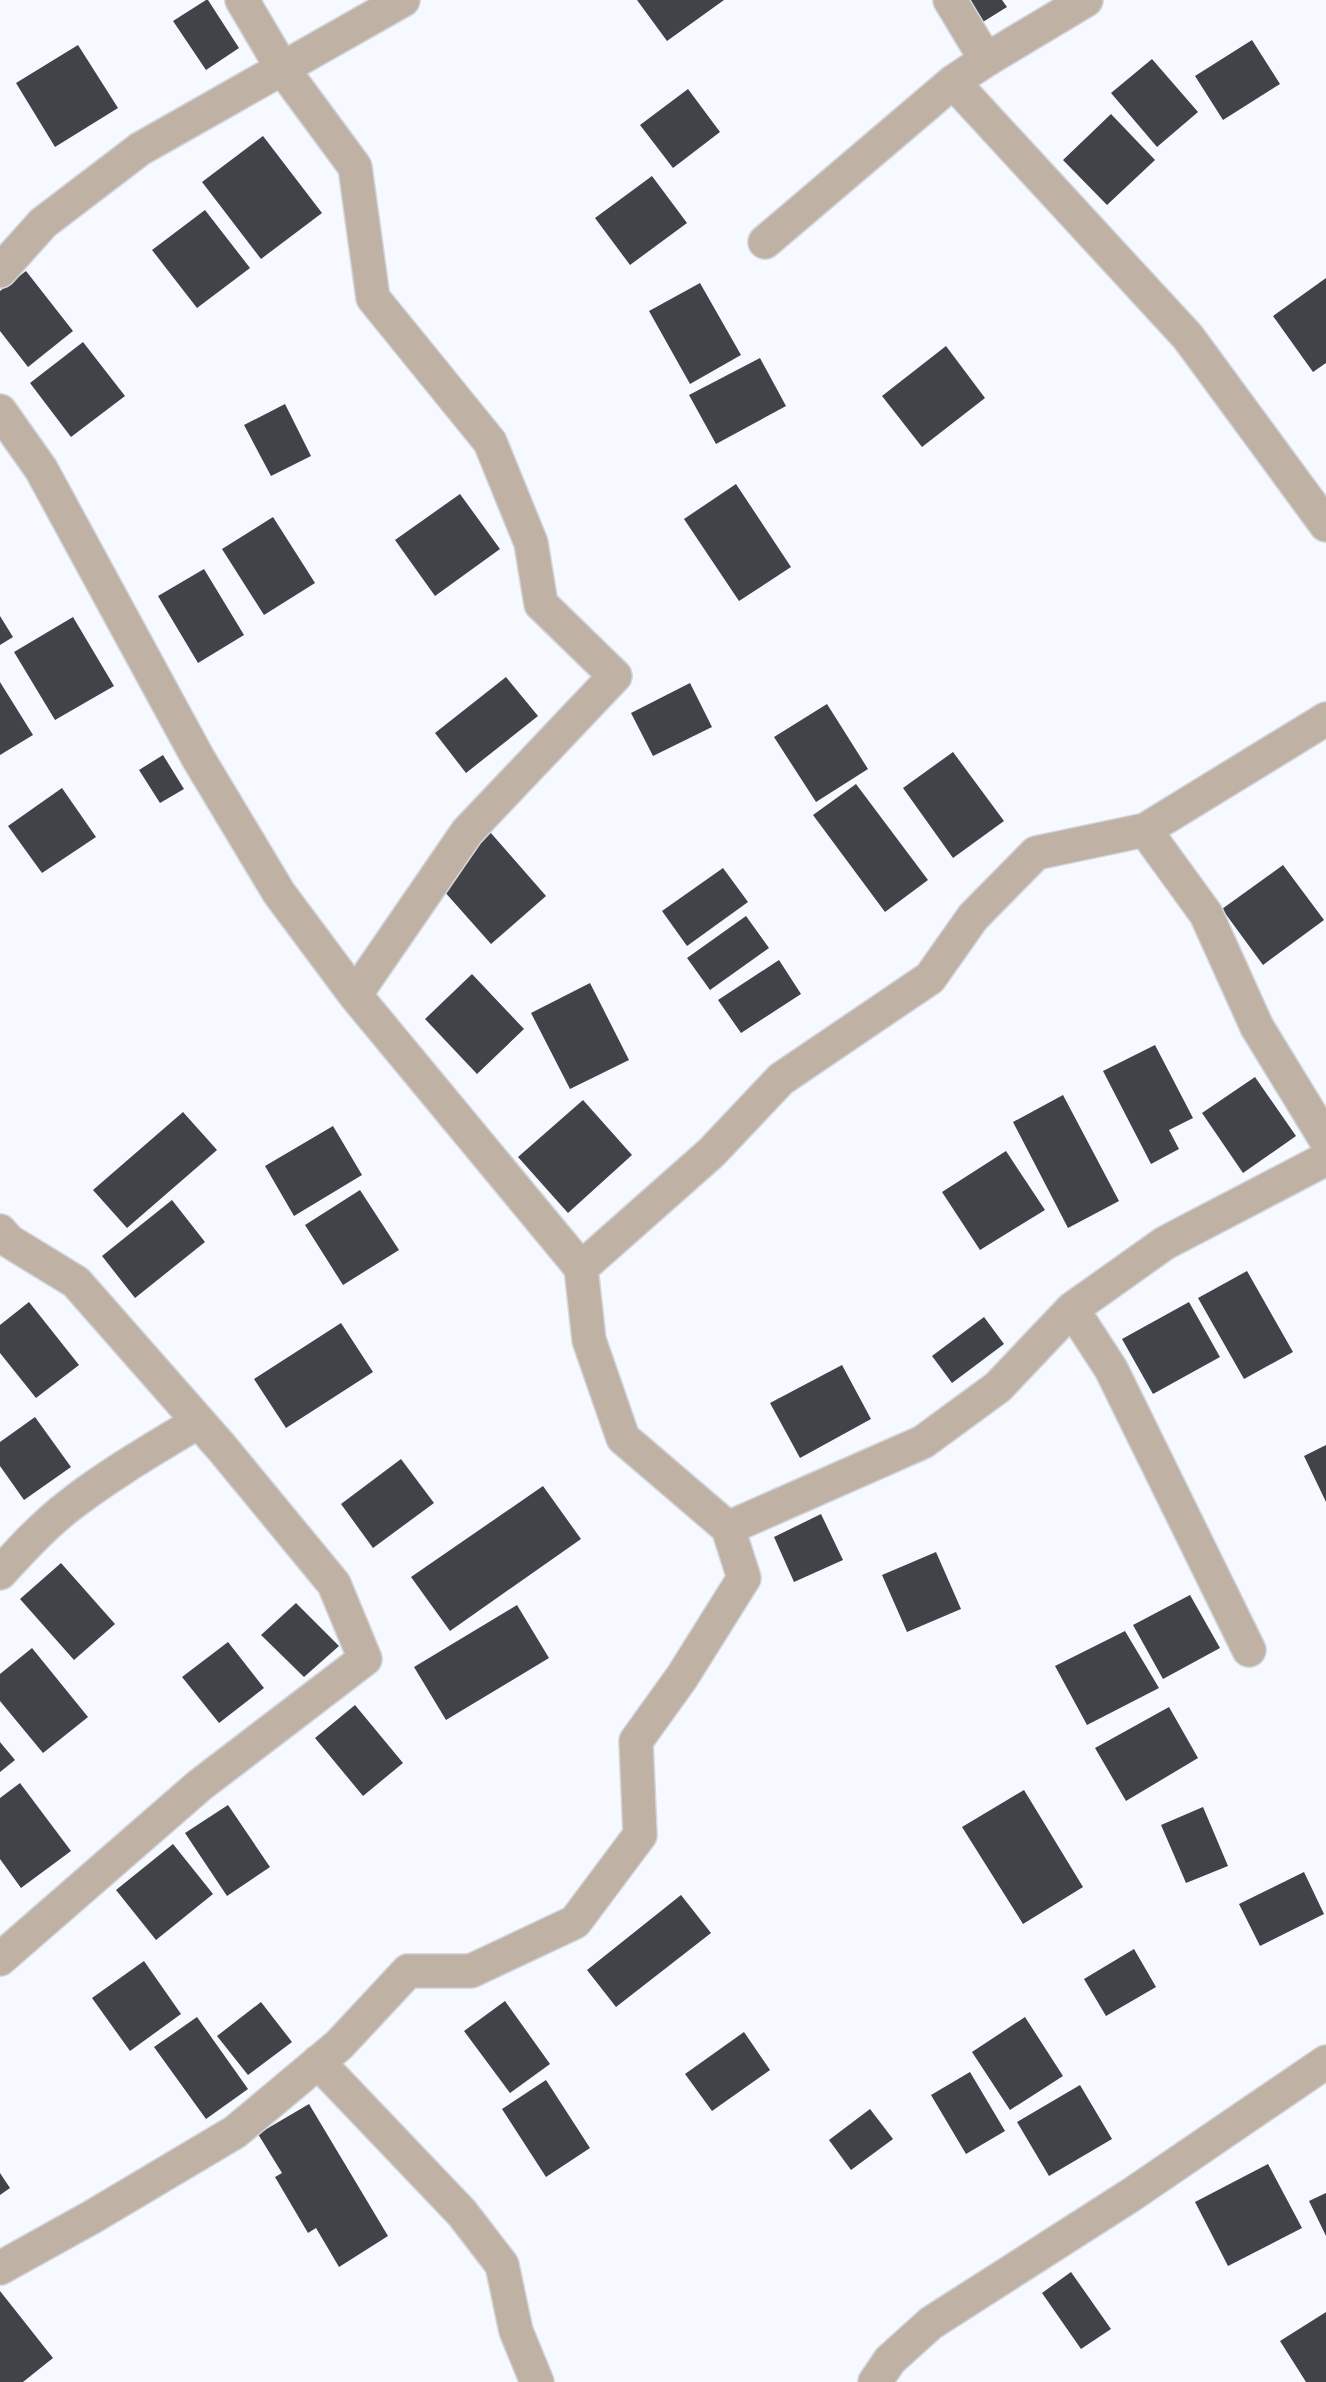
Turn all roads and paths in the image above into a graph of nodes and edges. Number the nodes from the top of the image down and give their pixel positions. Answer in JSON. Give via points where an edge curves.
{"nodes":[{"id":1,"x":242,"y":0,"type":"edge"},
{"id":2,"x":403,"y":0,"type":"edge"},
{"id":3,"x":950,"y":0,"type":"edge"},
{"id":4,"x":1086,"y":0,"type":"edge"},
{"id":5,"x":986,"y":60,"type":"junction"},
{"id":6,"x":282,"y":68,"type":"junction"},
{"id":7,"x":953,"y":82,"type":"junction"},
{"id":8,"x":765,"y":242,"type":"dead end"},
{"id":9,"x":0,"y":271,"type":"edge"},
{"id":10,"x":0,"y":411,"type":"edge"},
{"id":11,"x":1324,"y":517,"type":"edge"},
{"id":12,"x":1326,"y":719,"type":"edge"},
{"id":13,"x":1145,"y":830,"type":"junction"},
{"id":14,"x":355,"y":995,"type":"junction"},
{"id":15,"x":1326,"y":1140,"type":"edge"},
{"id":16,"x":1326,"y":1159,"type":"edge"},
{"id":17,"x":0,"y":1230,"type":"edge"},
{"id":18,"x":581,"y":1268,"type":"junction"},
{"id":19,"x":1072,"y":1309,"type":"junction"},
{"id":20,"x":198,"y":1422,"type":"junction"},
{"id":21,"x":728,"y":1528,"type":"junction"},
{"id":22,"x":0,"y":1574,"type":"edge"},
{"id":23,"x":1250,"y":1650,"type":"dead end"},
{"id":24,"x":0,"y":1959,"type":"edge"},
{"id":25,"x":318,"y":2062,"type":"junction"},
{"id":26,"x":1326,"y":2062,"type":"edge"},
{"id":27,"x":0,"y":2268,"type":"edge"},
{"id":28,"x":537,"y":2382,"type":"edge"},
{"id":29,"x":875,"y":2382,"type":"edge"}],
"edges":[{"from":1,"to":6,"type":"street"},
{"from":2,"to":6,"type":"street"},
{"from":3,"to":5,"type":"street"},
{"from":4,"to":5,"type":"street"},
{"from":5,"to":7,"type":"street"},
{"from":6,"to":9,"type":"street","via":[[140,149],[43,223]]},
{"from":6,"to":14,"type":"street","via":[[355,167],[373,298],[490,442],[531,543],[541,604],[615,676],[467,832]]},
{"from":7,"to":8,"type":"street"},
{"from":7,"to":11,"type":"street","via":[[1188,337]]},
{"from":10,"to":14,"type":"street","via":[[41,469],[198,758],[274,883]]},
{"from":12,"to":13,"type":"street"},
{"from":13,"to":15,"type":"street","via":[[1206,914],[1257,1027]]},
{"from":13,"to":18,"type":"street","via":[[1036,853],[973,917],[930,978],[780,1079],[711,1154]]},
{"from":14,"to":18,"type":"street"},
{"from":16,"to":19,"type":"street","via":[[1165,1243]]},
{"from":17,"to":20,"type":"street","via":[[9,1241],[76,1282]]},
{"from":18,"to":21,"type":"street","via":[[589,1340],[623,1438]]},
{"from":19,"to":21,"type":"street","via":[[998,1387],[924,1442]]},
{"from":19,"to":23,"type":"street","via":[[1111,1369]]},
{"from":20,"to":22,"type":"street","via":[[70,1505],[33,1537]]},
{"from":20,"to":24,"type":"street","via":[[334,1584],[365,1659],[200,1785]]},
{"from":21,"to":25,"type":"street","via":[[744,1578],[636,1741],[640,1835],[581,1913],[574,1922],[471,1971],[408,1971]]},
{"from":25,"to":27,"type":"street","via":[[235,2132]]},
{"from":25,"to":28,"type":"street","via":[[462,2213],[502,2265],[516,2331]]},
{"from":26,"to":29,"type":"street","via":[[1131,2195],[931,2323],[890,2360]]}]}
